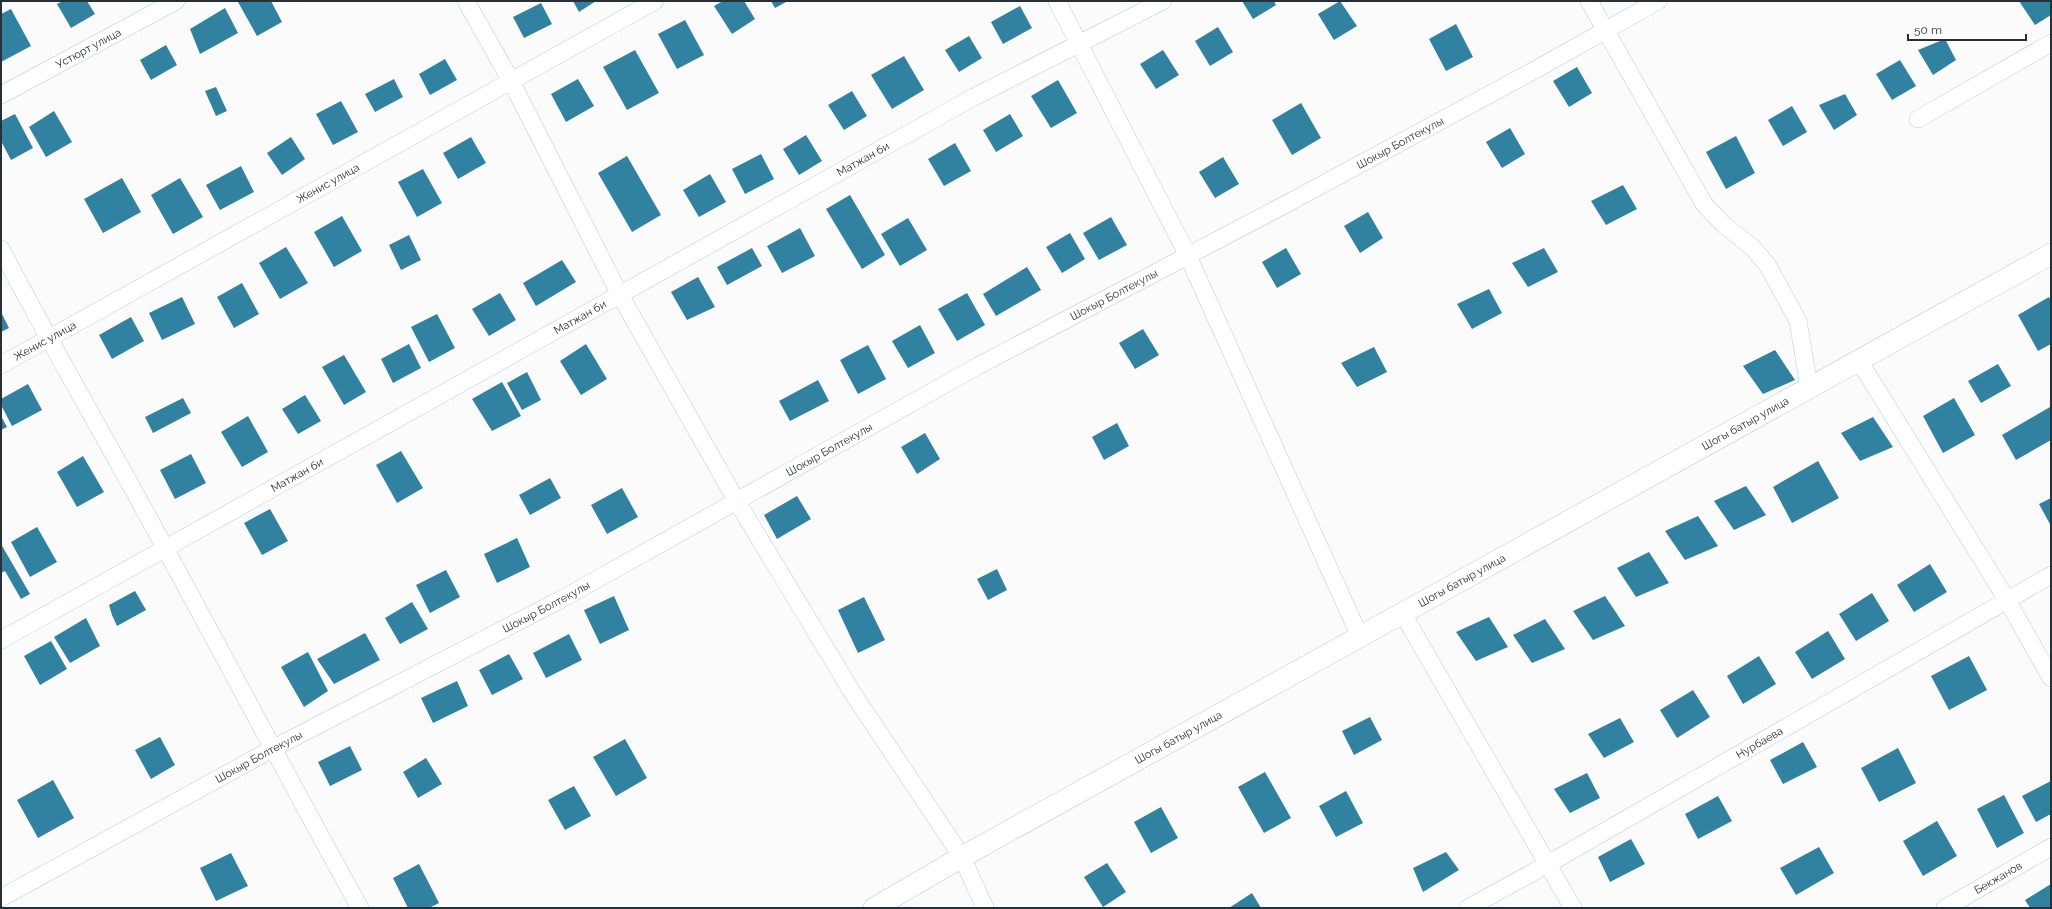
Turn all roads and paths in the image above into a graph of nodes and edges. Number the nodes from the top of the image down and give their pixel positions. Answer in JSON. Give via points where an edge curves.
{"nodes":[{"id":1,"x":176,"y":1,"type":"edge"},
{"id":2,"x":466,"y":1,"type":"edge"},
{"id":3,"x":655,"y":1,"type":"edge"},
{"id":4,"x":1057,"y":1,"type":"edge"},
{"id":5,"x":1163,"y":1,"type":"edge"},
{"id":6,"x":1589,"y":1,"type":"edge"},
{"id":7,"x":1658,"y":1,"type":"edge"},
{"id":8,"x":1605,"y":30,"type":"junction"},
{"id":9,"x":1080,"y":43,"type":"junction"},
{"id":10,"x":2051,"y":43,"type":"edge"},
{"id":11,"x":511,"y":82,"type":"junction"},
{"id":12,"x":1,"y":94,"type":"edge"},
{"id":13,"x":1918,"y":119,"type":"dead end"},
{"id":14,"x":1,"y":249,"type":"edge"},
{"id":15,"x":2051,"y":254,"type":"edge"},
{"id":16,"x":1188,"y":256,"type":"junction"},
{"id":17,"x":620,"y":295,"type":"junction"},
{"id":18,"x":48,"y":339,"type":"junction"},
{"id":19,"x":1858,"y":359,"type":"junction"},
{"id":20,"x":1,"y":365,"type":"edge"},
{"id":21,"x":1809,"y":386,"type":"junction"},
{"id":22,"x":736,"y":500,"type":"junction"},
{"id":23,"x":165,"y":548,"type":"junction"},
{"id":24,"x":2051,"y":575,"type":"edge"},
{"id":25,"x":2007,"y":600,"type":"junction"},
{"id":26,"x":1403,"y":614,"type":"junction"},
{"id":27,"x":1360,"y":637,"type":"junction"},
{"id":28,"x":1,"y":640,"type":"edge"},
{"id":29,"x":2051,"y":678,"type":"edge"},
{"id":30,"x":272,"y":749,"type":"junction"},
{"id":31,"x":2051,"y":847,"type":"edge"},
{"id":32,"x":962,"y":857,"type":"junction"},
{"id":33,"x":1548,"y":864,"type":"junction"},
{"id":34,"x":1,"y":898,"type":"edge"},
{"id":35,"x":360,"y":908,"type":"edge"},
{"id":36,"x":874,"y":908,"type":"edge"},
{"id":37,"x":985,"y":908,"type":"edge"},
{"id":38,"x":1468,"y":908,"type":"edge"},
{"id":39,"x":1573,"y":908,"type":"edge"},
{"id":40,"x":1945,"y":908,"type":"edge"}],
"edges":[{"from":1,"to":12,"type":"street","name":"Устюрт улица"},
{"from":2,"to":11,"type":"street"},
{"from":3,"to":11,"type":"street","name":"Женис улица"},
{"from":4,"to":9,"type":"street"},
{"from":5,"to":9,"type":"street","name":"Матжан би"},
{"from":6,"to":8,"type":"street"},
{"from":7,"to":8,"type":"street","name":"Шокыр Болтекулы"},
{"from":8,"to":16,"type":"street","name":"Шокыр Болтекулы"},
{"from":8,"to":21,"type":"street","via":[[1704,204],[1724,225],[1753,248],[1768,266],[1798,321]]},
{"from":9,"to":16,"type":"street"},
{"from":9,"to":17,"type":"street","name":"Матжан би","via":[[974,97]]},
{"from":10,"to":13,"type":"street"},
{"from":11,"to":17,"type":"street"},
{"from":11,"to":18,"type":"street","name":"Женис улица"},
{"from":14,"to":18,"type":"street"},
{"from":15,"to":19,"type":"street","name":"Шогы батыр улица"},
{"from":16,"to":22,"type":"street","name":"Шокыр Болтекулы","via":[[976,367]]},
{"from":16,"to":27,"type":"street"},
{"from":17,"to":22,"type":"street"},
{"from":17,"to":23,"type":"street","name":"Матжан би"},
{"from":18,"to":20,"type":"street","name":"Женис улица"},
{"from":18,"to":23,"type":"street"},
{"from":19,"to":21,"type":"street","name":"Шогы батыр улица"},
{"from":19,"to":25,"type":"street"},
{"from":21,"to":26,"type":"street","name":"Шогы батыр улица"},
{"from":22,"to":30,"type":"street","name":"Шокыр Болтекулы","via":[[560,600]]},
{"from":22,"to":32,"type":"street","via":[[857,700]]},
{"from":23,"to":28,"type":"street","name":"Матжан би"},
{"from":23,"to":30,"type":"street"},
{"from":24,"to":25,"type":"street","name":"Нурбаева"},
{"from":25,"to":29,"type":"street"},
{"from":25,"to":33,"type":"street","name":"Нурбаева"},
{"from":26,"to":27,"type":"street","name":"Шогы батыр улица"},
{"from":26,"to":33,"type":"street"},
{"from":27,"to":32,"type":"street","name":"Шогы батыр улица"},
{"from":30,"to":34,"type":"street","name":"Шокыр Болтекулы"},
{"from":30,"to":35,"type":"street"},
{"from":31,"to":40,"type":"street","name":"Бекжанов"},
{"from":32,"to":36,"type":"street","name":"Шогы батыр улица"},
{"from":32,"to":37,"type":"street"},
{"from":33,"to":38,"type":"street","name":"Нурбаева"},
{"from":33,"to":39,"type":"street"}]}
